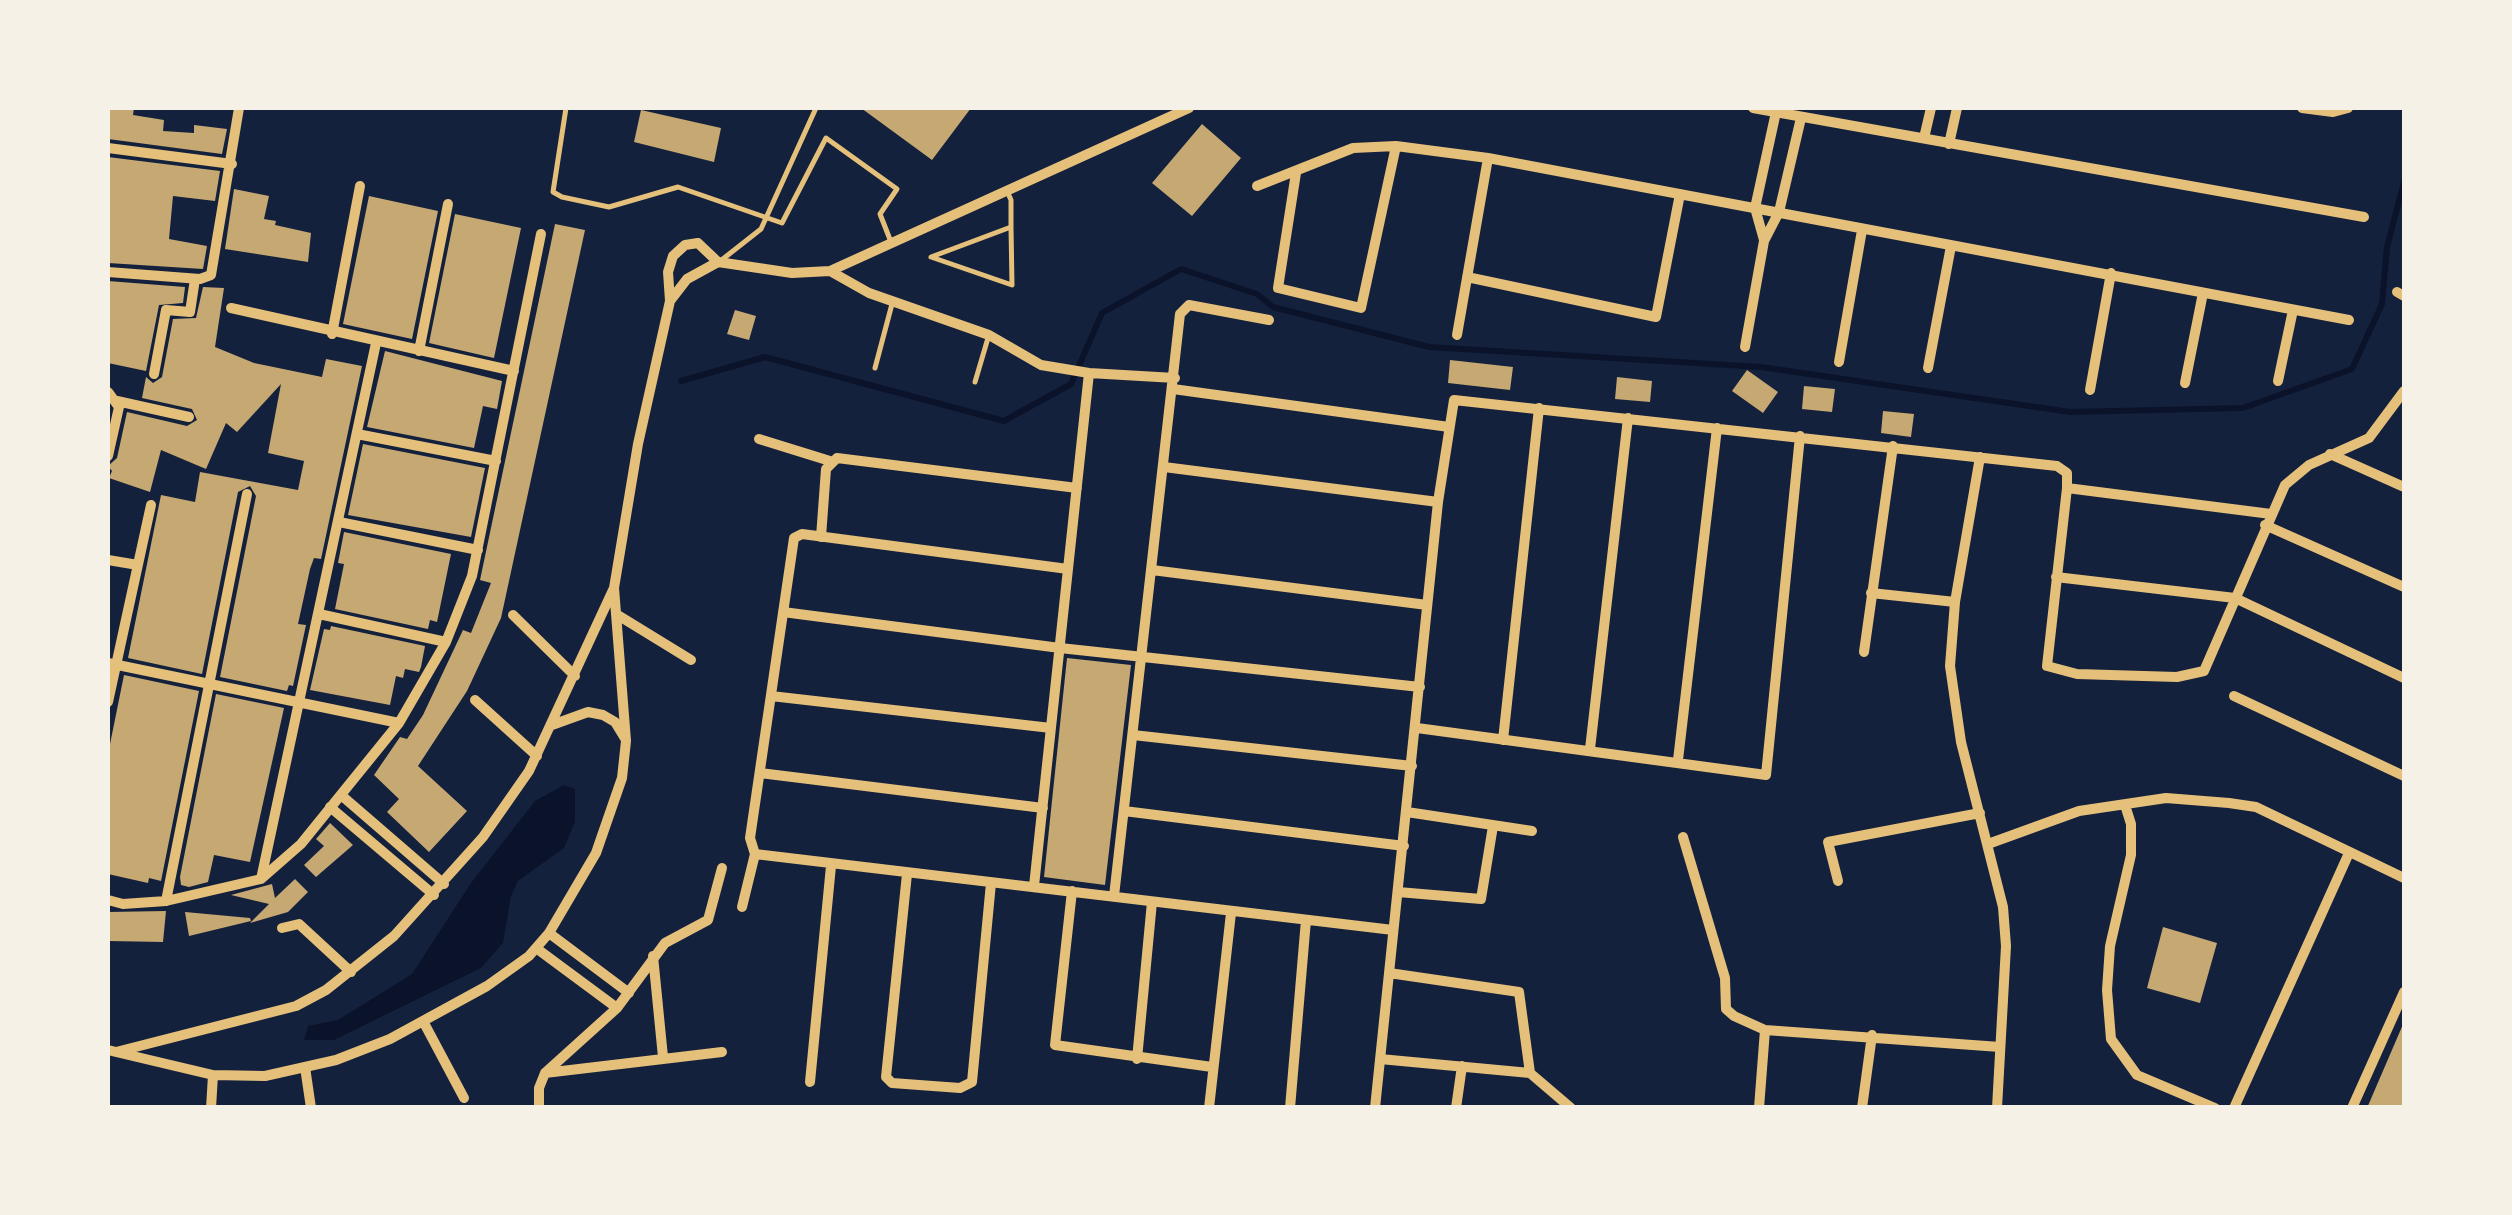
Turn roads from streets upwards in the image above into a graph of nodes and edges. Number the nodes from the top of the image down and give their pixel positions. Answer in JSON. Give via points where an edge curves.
{"nodes":[{"id":1,"x":239,"y":108,"type":"edge"},
{"id":2,"x":1189,"y":108,"type":"edge"},
{"id":3,"x":1753,"y":108,"type":"edge"},
{"id":4,"x":1931,"y":108,"type":"edge"},
{"id":5,"x":1957,"y":108,"type":"edge"},
{"id":6,"x":2303,"y":108,"type":"edge"},
{"id":7,"x":2348,"y":108,"type":"edge"},
{"id":8,"x":1776,"y":112,"type":"junction"},
{"id":9,"x":1801,"y":118,"type":"junction"},
{"id":10,"x":1924,"y":138,"type":"junction"},
{"id":11,"x":1949,"y":144,"type":"junction"},
{"id":12,"x":1396,"y":146,"type":"junction"},
{"id":13,"x":108,"y":148,"type":"edge"},
{"id":14,"x":1488,"y":158,"type":"junction"},
{"id":15,"x":232,"y":164,"type":"junction"},
{"id":16,"x":1296,"y":173,"type":"junction"},
{"id":17,"x":360,"y":186,"type":"dead end"},
{"id":18,"x":1257,"y":186,"type":"dead end"},
{"id":19,"x":1680,"y":194,"type":"junction"},
{"id":20,"x":448,"y":204,"type":"dead end"},
{"id":21,"x":1755,"y":208,"type":"junction"},
{"id":22,"x":1779,"y":212,"type":"junction"},
{"id":23,"x":2364,"y":218,"type":"dead end"},
{"id":24,"x":1862,"y":230,"type":"junction"},
{"id":25,"x":541,"y":234,"type":"dead end"},
{"id":26,"x":1764,"y":241,"type":"junction"},
{"id":27,"x":1951,"y":246,"type":"junction"},
{"id":28,"x":718,"y":262,"type":"junction"},
{"id":29,"x":108,"y":272,"type":"edge"},
{"id":30,"x":830,"y":272,"type":"junction"},
{"id":31,"x":2111,"y":274,"type":"junction"},
{"id":32,"x":1467,"y":278,"type":"junction"},
{"id":33,"x":195,"y":279,"type":"junction"},
{"id":34,"x":2204,"y":293,"type":"junction"},
{"id":35,"x":670,"y":301,"type":"junction"},
{"id":36,"x":231,"y":308,"type":"dead end"},
{"id":37,"x":2292,"y":310,"type":"junction"},
{"id":38,"x":1269,"y":320,"type":"dead end"},
{"id":39,"x":2349,"y":320,"type":"dead end"},
{"id":40,"x":332,"y":334,"type":"junction"},
{"id":41,"x":1457,"y":335,"type":"dead end"},
{"id":42,"x":376,"y":342,"type":"junction"},
{"id":43,"x":1745,"y":347,"type":"dead end"},
{"id":44,"x":419,"y":352,"type":"junction"},
{"id":45,"x":1839,"y":362,"type":"dead end"},
{"id":46,"x":1928,"y":368,"type":"dead end"},
{"id":47,"x":514,"y":371,"type":"junction"},
{"id":48,"x":1089,"y":373,"type":"junction"},
{"id":49,"x":154,"y":374,"type":"dead end"},
{"id":50,"x":2278,"y":381,"type":"dead end"},
{"id":51,"x":1174,"y":383,"type":"junction"},
{"id":52,"x":2185,"y":383,"type":"dead end"},
{"id":53,"x":2090,"y":390,"type":"dead end"},
{"id":54,"x":108,"y":392,"type":"edge"},
{"id":55,"x":2404,"y":392,"type":"edge"},
{"id":56,"x":117,"y":402,"type":"junction"},
{"id":57,"x":1539,"y":408,"type":"junction"},
{"id":58,"x":189,"y":417,"type":"dead end"},
{"id":59,"x":1628,"y":418,"type":"junction"},
{"id":60,"x":1448,"y":427,"type":"junction"},
{"id":61,"x":1717,"y":428,"type":"junction"},
{"id":62,"x":357,"y":434,"type":"junction"},
{"id":63,"x":1800,"y":436,"type":"junction"},
{"id":64,"x":758,"y":438,"type":"dead end"},
{"id":65,"x":1893,"y":446,"type":"junction"},
{"id":66,"x":2330,"y":454,"type":"junction"},
{"id":67,"x":108,"y":456,"type":"edge"},
{"id":68,"x":1980,"y":457,"type":"junction"},
{"id":69,"x":496,"y":461,"type":"junction"},
{"id":70,"x":830,"y":461,"type":"junction"},
{"id":71,"x":1164,"y":467,"type":"junction"},
{"id":72,"x":2404,"y":487,"type":"edge"},
{"id":73,"x":1077,"y":488,"type":"junction"},
{"id":74,"x":2068,"y":488,"type":"junction"},
{"id":75,"x":247,"y":494,"type":"dead end"},
{"id":76,"x":1438,"y":502,"type":"junction"},
{"id":77,"x":151,"y":505,"type":"dead end"},
{"id":78,"x":2268,"y":520,"type":"junction"},
{"id":79,"x":338,"y":522,"type":"junction"},
{"id":80,"x":821,"y":537,"type":"junction"},
{"id":81,"x":478,"y":550,"type":"junction"},
{"id":82,"x":108,"y":560,"type":"edge"},
{"id":83,"x":138,"y":565,"type":"junction"},
{"id":84,"x":1068,"y":570,"type":"junction"},
{"id":85,"x":1152,"y":570,"type":"junction"},
{"id":86,"x":2056,"y":577,"type":"junction"},
{"id":87,"x":2404,"y":587,"type":"edge"},
{"id":88,"x":614,"y":588,"type":"junction"},
{"id":89,"x":1871,"y":593,"type":"junction"},
{"id":90,"x":2235,"y":598,"type":"junction"},
{"id":91,"x":1955,"y":602,"type":"junction"},
{"id":92,"x":1428,"y":605,"type":"junction"},
{"id":93,"x":784,"y":612,"type":"junction"},
{"id":94,"x":320,"y":614,"type":"junction"},
{"id":95,"x":616,"y":614,"type":"junction"},
{"id":96,"x":513,"y":615,"type":"dead end"},
{"id":97,"x":446,"y":642,"type":"junction"},
{"id":98,"x":1060,"y":648,"type":"junction"},
{"id":99,"x":1864,"y":652,"type":"dead end"},
{"id":100,"x":1141,"y":656,"type":"junction"},
{"id":101,"x":690,"y":660,"type":"dead end"},
{"id":102,"x":112,"y":664,"type":"edge"},
{"id":103,"x":575,"y":676,"type":"junction"},
{"id":104,"x":2404,"y":678,"type":"edge"},
{"id":105,"x":210,"y":684,"type":"junction"},
{"id":106,"x":1420,"y":687,"type":"junction"},
{"id":107,"x":772,"y":696,"type":"junction"},
{"id":108,"x":2234,"y":696,"type":"dead end"},
{"id":109,"x":475,"y":700,"type":"dead end"},
{"id":110,"x":108,"y":702,"type":"edge"},
{"id":111,"x":301,"y":703,"type":"junction"},
{"id":112,"x":399,"y":722,"type":"junction"},
{"id":113,"x":552,"y":725,"type":"junction"},
{"id":114,"x":1052,"y":728,"type":"junction"},
{"id":115,"x":1417,"y":728,"type":"junction"},
{"id":116,"x":1132,"y":735,"type":"junction"},
{"id":117,"x":1503,"y":740,"type":"junction"},
{"id":118,"x":626,"y":741,"type":"junction"},
{"id":119,"x":1590,"y":748,"type":"junction"},
{"id":120,"x":537,"y":756,"type":"junction"},
{"id":121,"x":1678,"y":760,"type":"junction"},
{"id":122,"x":1412,"y":766,"type":"junction"},
{"id":123,"x":760,"y":773,"type":"junction"},
{"id":124,"x":2404,"y":776,"type":"edge"},
{"id":125,"x":341,"y":795,"type":"junction"},
{"id":126,"x":2124,"y":805,"type":"junction"},
{"id":127,"x":330,"y":807,"type":"junction"},
{"id":128,"x":1043,"y":808,"type":"junction"},
{"id":129,"x":1124,"y":811,"type":"junction"},
{"id":130,"x":1407,"y":812,"type":"junction"},
{"id":131,"x":1980,"y":813,"type":"junction"},
{"id":132,"x":1493,"y":826,"type":"junction"},
{"id":133,"x":1532,"y":831,"type":"dead end"},
{"id":134,"x":1682,"y":837,"type":"dead end"},
{"id":135,"x":1988,"y":844,"type":"junction"},
{"id":136,"x":1404,"y":846,"type":"junction"},
{"id":137,"x":402,"y":848,"type":"junction"},
{"id":138,"x":752,"y":850,"type":"junction"},
{"id":139,"x":2349,"y":853,"type":"junction"},
{"id":140,"x":392,"y":860,"type":"junction"},
{"id":141,"x":831,"y":866,"type":"junction"},
{"id":142,"x":722,"y":868,"type":"dead end"},
{"id":143,"x":907,"y":874,"type":"junction"},
{"id":144,"x":2404,"y":878,"type":"edge"},
{"id":145,"x":261,"y":879,"type":"junction"},
{"id":146,"x":1838,"y":881,"type":"dead end"},
{"id":147,"x":991,"y":883,"type":"junction"},
{"id":148,"x":444,"y":884,"type":"junction"},
{"id":149,"x":1034,"y":886,"type":"junction"},
{"id":150,"x":1072,"y":891,"type":"junction"},
{"id":151,"x":1398,"y":892,"type":"junction"},
{"id":152,"x":434,"y":895,"type":"junction"},
{"id":153,"x":1114,"y":896,"type":"junction"},
{"id":154,"x":108,"y":900,"type":"edge"},
{"id":155,"x":166,"y":901,"type":"junction"},
{"id":156,"x":1152,"y":902,"type":"junction"},
{"id":157,"x":742,"y":907,"type":"dead end"},
{"id":158,"x":1231,"y":913,"type":"junction"},
{"id":159,"x":1306,"y":920,"type":"junction"},
{"id":160,"x":282,"y":928,"type":"dead end"},
{"id":161,"x":1393,"y":930,"type":"junction"},
{"id":162,"x":549,"y":933,"type":"junction"},
{"id":163,"x":536,"y":948,"type":"junction"},
{"id":164,"x":654,"y":955,"type":"junction"},
{"id":165,"x":351,"y":972,"type":"junction"},
{"id":166,"x":1388,"y":973,"type":"junction"},
{"id":167,"x":629,"y":993,"type":"junction"},
{"id":168,"x":2404,"y":995,"type":"edge"},
{"id":169,"x":618,"y":1008,"type":"junction"},
{"id":170,"x":423,"y":1022,"type":"junction"},
{"id":171,"x":1765,"y":1030,"type":"junction"},
{"id":172,"x":1872,"y":1035,"type":"junction"},
{"id":173,"x":2000,"y":1047,"type":"junction"},
{"id":174,"x":112,"y":1051,"type":"edge"},
{"id":175,"x":722,"y":1052,"type":"dead end"},
{"id":176,"x":663,"y":1057,"type":"junction"},
{"id":177,"x":1380,"y":1058,"type":"junction"},
{"id":178,"x":1137,"y":1059,"type":"junction"},
{"id":179,"x":1462,"y":1066,"type":"junction"},
{"id":180,"x":305,"y":1067,"type":"junction"},
{"id":181,"x":1212,"y":1067,"type":"junction"},
{"id":182,"x":1530,"y":1072,"type":"junction"},
{"id":183,"x":545,"y":1074,"type":"junction"},
{"id":184,"x":213,"y":1075,"type":"junction"},
{"id":185,"x":810,"y":1082,"type":"dead end"},
{"id":186,"x":464,"y":1098,"type":"dead end"},
{"id":187,"x":211,"y":1108,"type":"edge"},
{"id":188,"x":312,"y":1108,"type":"edge"},
{"id":189,"x":539,"y":1108,"type":"edge"},
{"id":190,"x":1208,"y":1108,"type":"edge"},
{"id":191,"x":1290,"y":1108,"type":"edge"},
{"id":192,"x":1375,"y":1108,"type":"edge"},
{"id":193,"x":1456,"y":1108,"type":"edge"},
{"id":194,"x":1571,"y":1108,"type":"edge"},
{"id":195,"x":1759,"y":1108,"type":"edge"},
{"id":196,"x":1862,"y":1108,"type":"edge"},
{"id":197,"x":1997,"y":1108,"type":"edge"},
{"id":198,"x":2215,"y":1108,"type":"edge"},
{"id":199,"x":2234,"y":1108,"type":"edge"},
{"id":200,"x":2352,"y":1108,"type":"edge"}],
"edges":[{"from":1,"to":15,"type":"street"},
{"from":2,"to":30,"type":"street"},
{"from":3,"to":8,"type":"street"},
{"from":4,"to":10,"type":"street"},
{"from":5,"to":11,"type":"street"},
{"from":6,"to":7,"type":"street"},
{"from":8,"to":9,"type":"street"},
{"from":8,"to":21,"type":"street"},
{"from":9,"to":10,"type":"street"},
{"from":9,"to":22,"type":"street"},
{"from":10,"to":11,"type":"street"},
{"from":11,"to":23,"type":"street"},
{"from":12,"to":14,"type":"street"},
{"from":12,"to":16,"type":"street","via":[[1353,148]]},
{"from":12,"to":16,"type":"street","via":[[1361,308],[1278,288]]},
{"from":13,"to":15,"type":"street"},
{"from":14,"to":19,"type":"street"},
{"from":14,"to":32,"type":"street"},
{"from":15,"to":33,"type":"street","via":[[213,270]]},
{"from":16,"to":18,"type":"street"},
{"from":17,"to":40,"type":"street"},
{"from":19,"to":21,"type":"street"},
{"from":19,"to":32,"type":"street","via":[[1656,317]]},
{"from":20,"to":44,"type":"street"},
{"from":21,"to":22,"type":"street"},
{"from":21,"to":26,"type":"street"},
{"from":22,"to":24,"type":"street"},
{"from":22,"to":26,"type":"street"},
{"from":24,"to":27,"type":"street"},
{"from":24,"to":45,"type":"street"},
{"from":25,"to":47,"type":"street"},
{"from":26,"to":43,"type":"street"},
{"from":27,"to":31,"type":"street"},
{"from":27,"to":46,"type":"street"},
{"from":28,"to":30,"type":"street"},
{"from":28,"to":35,"type":"street","via":[[687,279]]},
{"from":28,"to":35,"type":"street","via":[[698,243],[684,245],[668,272]]},
{"from":29,"to":33,"type":"street"},
{"from":30,"to":48,"type":"street","via":[[989,335],[1042,365]]},
{"from":31,"to":34,"type":"street"},
{"from":31,"to":53,"type":"street"},
{"from":32,"to":41,"type":"street"},
{"from":33,"to":49,"type":"street","via":[[190,312],[166,310]]},
{"from":34,"to":37,"type":"street"},
{"from":34,"to":52,"type":"street"},
{"from":35,"to":88,"type":"street"},
{"from":36,"to":40,"type":"street"},
{"from":37,"to":39,"type":"street"},
{"from":37,"to":50,"type":"street"},
{"from":38,"to":51,"type":"street","via":[[1188,305],[1180,314]]},
{"from":40,"to":42,"type":"street"},
{"from":42,"to":44,"type":"street"},
{"from":42,"to":62,"type":"street"},
{"from":44,"to":47,"type":"street"},
{"from":47,"to":69,"type":"street"},
{"from":48,"to":51,"type":"street"},
{"from":48,"to":73,"type":"street"},
{"from":51,"to":60,"type":"street"},
{"from":51,"to":71,"type":"street"},
{"from":54,"to":56,"type":"street"},
{"from":55,"to":66,"type":"street","via":[[2369,438]]},
{"from":56,"to":58,"type":"street"},
{"from":56,"to":67,"type":"street"},
{"from":57,"to":59,"type":"street"},
{"from":57,"to":60,"type":"street","via":[[1460,398],[1451,406]]},
{"from":57,"to":117,"type":"street"},
{"from":59,"to":61,"type":"street"},
{"from":59,"to":119,"type":"street"},
{"from":60,"to":76,"type":"street"},
{"from":61,"to":63,"type":"street"},
{"from":61,"to":121,"type":"street"},
{"from":62,"to":69,"type":"street"},
{"from":62,"to":79,"type":"street"},
{"from":63,"to":65,"type":"street"},
{"from":63,"to":121,"type":"street","via":[[1766,775]]},
{"from":64,"to":70,"type":"street"},
{"from":65,"to":68,"type":"street"},
{"from":65,"to":89,"type":"street"},
{"from":66,"to":72,"type":"street"},
{"from":66,"to":78,"type":"street","via":[[2284,485]]},
{"from":68,"to":74,"type":"street","via":[[2057,466]]},
{"from":68,"to":91,"type":"street"},
{"from":69,"to":81,"type":"street"},
{"from":70,"to":73,"type":"street"},
{"from":70,"to":80,"type":"street"},
{"from":71,"to":76,"type":"street"},
{"from":71,"to":85,"type":"street"},
{"from":73,"to":84,"type":"street"},
{"from":74,"to":78,"type":"street"},
{"from":74,"to":86,"type":"street"},
{"from":75,"to":105,"type":"street"},
{"from":76,"to":92,"type":"street"},
{"from":77,"to":83,"type":"street"},
{"from":78,"to":87,"type":"street"},
{"from":78,"to":90,"type":"street"},
{"from":79,"to":81,"type":"street"},
{"from":79,"to":94,"type":"street"},
{"from":80,"to":84,"type":"street"},
{"from":80,"to":93,"type":"street","via":[[794,538]]},
{"from":81,"to":97,"type":"street"},
{"from":82,"to":83,"type":"street"},
{"from":83,"to":102,"type":"street"},
{"from":84,"to":98,"type":"street"},
{"from":85,"to":92,"type":"street"},
{"from":85,"to":100,"type":"street"},
{"from":86,"to":90,"type":"street"},
{"from":86,"to":90,"type":"street","via":[[2044,660],[2054,671],[2078,674],[2177,677],[2204,670]]},
{"from":88,"to":95,"type":"street"},
{"from":88,"to":103,"type":"street"},
{"from":89,"to":91,"type":"street"},
{"from":89,"to":99,"type":"street"},
{"from":90,"to":104,"type":"street"},
{"from":91,"to":131,"type":"street","via":[[1950,666],[1960,742]]},
{"from":92,"to":106,"type":"street"},
{"from":93,"to":98,"type":"street"},
{"from":93,"to":107,"type":"street"},
{"from":94,"to":97,"type":"street"},
{"from":94,"to":111,"type":"street"},
{"from":95,"to":101,"type":"street"},
{"from":95,"to":118,"type":"street"},
{"from":96,"to":103,"type":"street"},
{"from":97,"to":112,"type":"street"},
{"from":98,"to":100,"type":"street"},
{"from":98,"to":114,"type":"street"},
{"from":100,"to":106,"type":"street"},
{"from":100,"to":116,"type":"street"},
{"from":102,"to":105,"type":"street"},
{"from":102,"to":110,"type":"street"},
{"from":103,"to":113,"type":"street"},
{"from":105,"to":111,"type":"street"},
{"from":105,"to":155,"type":"street"},
{"from":106,"to":115,"type":"street"},
{"from":107,"to":114,"type":"street"},
{"from":107,"to":123,"type":"street"},
{"from":108,"to":124,"type":"street"},
{"from":109,"to":120,"type":"street"},
{"from":111,"to":112,"type":"street"},
{"from":111,"to":145,"type":"street"},
{"from":112,"to":125,"type":"street"},
{"from":113,"to":118,"type":"street","via":[[588,712],[602,715]]},
{"from":113,"to":120,"type":"street"},
{"from":114,"to":128,"type":"street"},
{"from":115,"to":117,"type":"street"},
{"from":115,"to":122,"type":"street"},
{"from":116,"to":122,"type":"street"},
{"from":116,"to":129,"type":"street"},
{"from":117,"to":119,"type":"street"},
{"from":118,"to":162,"type":"street","via":[[612,812],[570,905]]},
{"from":119,"to":121,"type":"street"},
{"from":120,"to":148,"type":"street"},
{"from":122,"to":130,"type":"street"},
{"from":123,"to":128,"type":"street"},
{"from":123,"to":138,"type":"street"},
{"from":125,"to":127,"type":"street"},
{"from":125,"to":137,"type":"street"},
{"from":126,"to":135,"type":"street","via":[[2079,811]]},
{"from":126,"to":139,"type":"street","via":[[2166,798],[2256,806]]},
{"from":126,"to":198,"type":"street","via":[[2132,824],[2131,855],[2110,946],[2111,1039],[2136,1075]]},
{"from":127,"to":140,"type":"street"},
{"from":127,"to":145,"type":"street","via":[[302,844]]},
{"from":128,"to":149,"type":"street"},
{"from":129,"to":136,"type":"street"},
{"from":129,"to":153,"type":"street"},
{"from":130,"to":132,"type":"street"},
{"from":130,"to":136,"type":"street"},
{"from":131,"to":135,"type":"street"},
{"from":131,"to":146,"type":"street","via":[[1828,842]]},
{"from":132,"to":133,"type":"street"},
{"from":132,"to":151,"type":"street","via":[[1482,899]]},
{"from":134,"to":171,"type":"street","via":[[1725,978],[1726,1008]]},
{"from":135,"to":173,"type":"street","via":[[2006,946]]},
{"from":136,"to":151,"type":"street"},
{"from":137,"to":140,"type":"street"},
{"from":137,"to":148,"type":"street"},
{"from":138,"to":141,"type":"street"},
{"from":138,"to":157,"type":"street"},
{"from":139,"to":144,"type":"street"},
{"from":139,"to":199,"type":"street"},
{"from":140,"to":152,"type":"street"},
{"from":141,"to":143,"type":"street"},
{"from":141,"to":185,"type":"street"},
{"from":142,"to":164,"type":"street","via":[[708,920]]},
{"from":143,"to":147,"type":"street"},
{"from":143,"to":147,"type":"street","via":[[886,1077],[892,1083],[960,1088],[972,1082]]},
{"from":145,"to":155,"type":"street"},
{"from":147,"to":149,"type":"street"},
{"from":148,"to":152,"type":"street"},
{"from":149,"to":150,"type":"street"},
{"from":150,"to":153,"type":"street"},
{"from":150,"to":178,"type":"street","via":[[1054,1042]]},
{"from":151,"to":161,"type":"street"},
{"from":152,"to":165,"type":"street"},
{"from":153,"to":156,"type":"street"},
{"from":154,"to":155,"type":"street"},
{"from":156,"to":158,"type":"street"},
{"from":156,"to":178,"type":"street"},
{"from":158,"to":159,"type":"street"},
{"from":158,"to":181,"type":"street"},
{"from":159,"to":161,"type":"street"},
{"from":159,"to":191,"type":"street"},
{"from":160,"to":165,"type":"street","via":[[299,924]]},
{"from":161,"to":166,"type":"street"},
{"from":162,"to":163,"type":"street"},
{"from":162,"to":167,"type":"street"},
{"from":163,"to":169,"type":"street"},
{"from":163,"to":170,"type":"street","via":[[509,973]]},
{"from":164,"to":167,"type":"street"},
{"from":164,"to":176,"type":"street"},
{"from":165,"to":174,"type":"street","via":[[296,1006]]},
{"from":166,"to":177,"type":"street"},
{"from":166,"to":182,"type":"street","via":[[1519,992]]},
{"from":167,"to":169,"type":"street"},
{"from":168,"to":200,"type":"street"},
{"from":169,"to":183,"type":"street"},
{"from":170,"to":180,"type":"street"},
{"from":170,"to":186,"type":"street"},
{"from":171,"to":172,"type":"street"},
{"from":171,"to":195,"type":"street"},
{"from":172,"to":173,"type":"street"},
{"from":172,"to":196,"type":"street"},
{"from":173,"to":197,"type":"street"},
{"from":174,"to":184,"type":"street"},
{"from":175,"to":176,"type":"street"},
{"from":176,"to":183,"type":"street"},
{"from":177,"to":179,"type":"street"},
{"from":177,"to":192,"type":"street"},
{"from":178,"to":181,"type":"street"},
{"from":179,"to":182,"type":"street"},
{"from":179,"to":193,"type":"street"},
{"from":180,"to":184,"type":"street","via":[[265,1076]]},
{"from":180,"to":188,"type":"street"},
{"from":181,"to":190,"type":"street"},
{"from":182,"to":194,"type":"street"},
{"from":183,"to":189,"type":"street"},
{"from":184,"to":187,"type":"street"}]}
